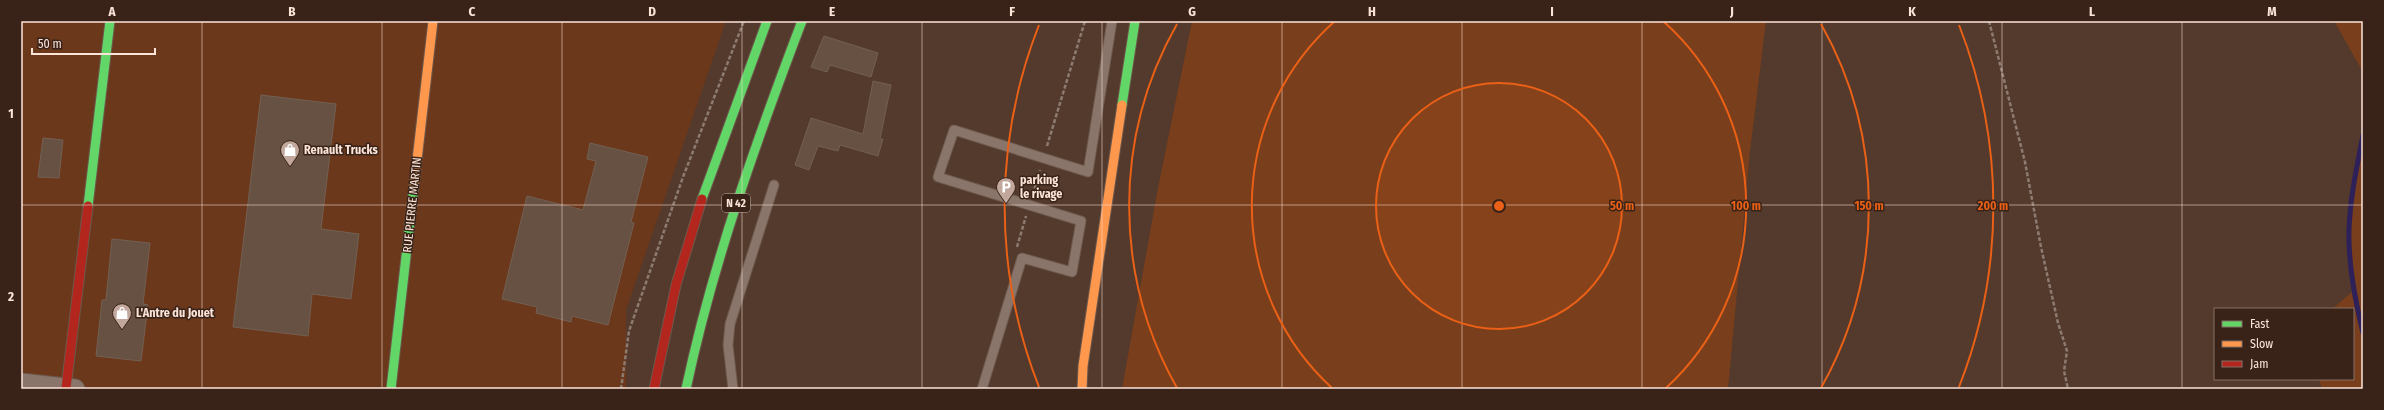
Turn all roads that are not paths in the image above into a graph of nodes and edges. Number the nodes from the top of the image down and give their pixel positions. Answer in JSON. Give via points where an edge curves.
{"nodes":[{"id":1,"x":110,"y":21,"type":"edge"},
{"id":2,"x":433,"y":21,"type":"edge"},
{"id":3,"x":767,"y":21,"type":"edge"},
{"id":4,"x":802,"y":21,"type":"edge"},
{"id":5,"x":1112,"y":21,"type":"edge"},
{"id":6,"x":1135,"y":21,"type":"edge"},
{"id":7,"x":774,"y":185,"type":"dead end"},
{"id":8,"x":1083,"y":366,"type":"junction"},
{"id":9,"x":21,"y":383,"type":"edge"},
{"id":10,"x":70,"y":388,"type":"edge"},
{"id":11,"x":391,"y":389,"type":"edge"},
{"id":12,"x":654,"y":389,"type":"edge"},
{"id":13,"x":686,"y":389,"type":"edge"},
{"id":14,"x":733,"y":389,"type":"edge"},
{"id":15,"x":982,"y":389,"type":"edge"},
{"id":16,"x":1077,"y":389,"type":"edge"},
{"id":17,"x":1082,"y":389,"type":"edge"}],
"edges":[{"from":1,"to":10,"type":"main road"},
{"from":2,"to":11,"type":"main road","name":"RUE PIERRE MARTIN"},
{"from":3,"to":12,"type":"main road","number":"N 42","via":[[690,238],[671,306]]},
{"from":4,"to":13,"type":"main road","number":"N 42","via":[[717,260]]},
{"from":5,"to":15,"type":"lane","via":[[1088,172],[954,130],[938,177],[1081,221],[1072,272],[1022,258]]},
{"from":6,"to":8,"type":"main road"},
{"from":7,"to":14,"type":"lane","via":[[730,324],[728,345]]},
{"from":8,"to":16,"type":"street"},
{"from":8,"to":17,"type":"main road"},
{"from":9,"to":10,"type":"street"}]}
